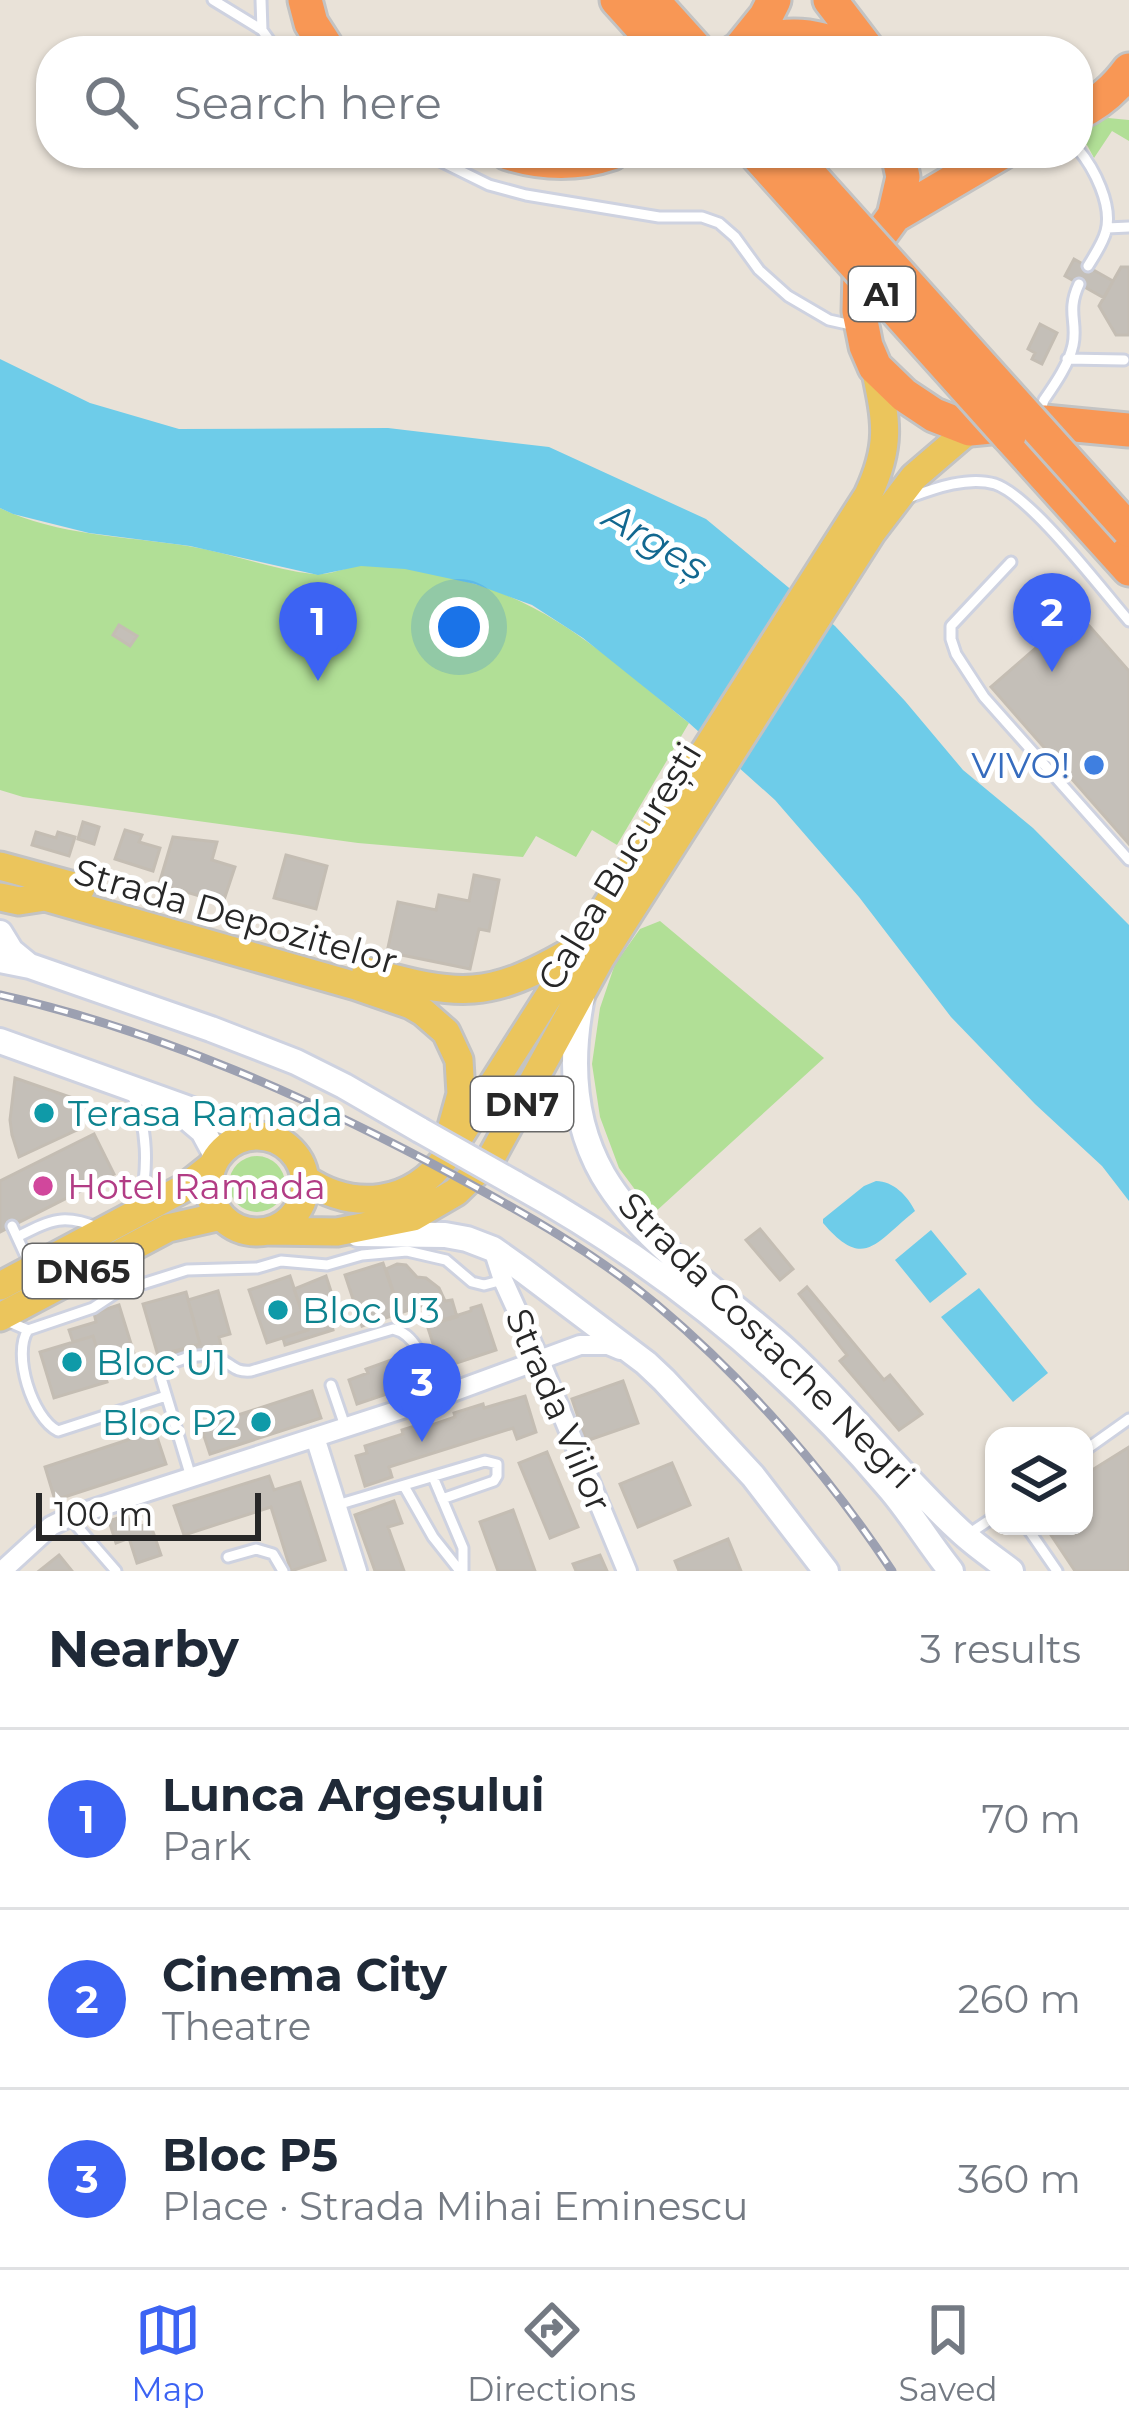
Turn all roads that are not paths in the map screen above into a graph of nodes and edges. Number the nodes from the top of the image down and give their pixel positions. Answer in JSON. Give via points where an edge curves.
{"nodes":[{"id":1,"x":213,"y":0,"type":"edge"},
{"id":2,"x":261,"y":0,"type":"edge"},
{"id":3,"x":304,"y":0,"type":"edge"},
{"id":4,"x":328,"y":0,"type":"edge"},
{"id":5,"x":617,"y":0,"type":"edge"},
{"id":6,"x":774,"y":0,"type":"edge"},
{"id":7,"x":791,"y":0,"type":"edge"},
{"id":8,"x":830,"y":0,"type":"edge"},
{"id":9,"x":659,"y":26,"type":"edge"},
{"id":10,"x":262,"y":30,"type":"junction"},
{"id":11,"x":266,"y":36,"type":"edge"},
{"id":12,"x":319,"y":36,"type":"edge"},
{"id":13,"x":343,"y":36,"type":"edge"},
{"id":14,"x":750,"y":36,"type":"edge"},
{"id":15,"x":810,"y":36,"type":"edge"},
{"id":16,"x":858,"y":36,"type":"edge"},
{"id":17,"x":1129,"y":70,"type":"edge"},
{"id":18,"x":1093,"y":103,"type":"edge"},
{"id":19,"x":1129,"y":107,"type":"edge"},
{"id":20,"x":1093,"y":109,"type":"edge"},
{"id":21,"x":454,"y":168,"type":"edge"},
{"id":22,"x":768,"y":168,"type":"edge"},
{"id":23,"x":803,"y":168,"type":"edge"},
{"id":24,"x":901,"y":168,"type":"edge"},
{"id":25,"x":976,"y":168,"type":"edge"},
{"id":26,"x":1090,"y":168,"type":"edge"},
{"id":27,"x":894,"y":216,"type":"junction"},
{"id":28,"x":1129,"y":227,"type":"edge"},
{"id":29,"x":1107,"y":228,"type":"junction"},
{"id":30,"x":1088,"y":266,"type":"dead end"},
{"id":31,"x":1079,"y":284,"type":"dead end"},
{"id":32,"x":861,"y":328,"type":"junction"},
{"id":33,"x":1067,"y":359,"type":"junction"},
{"id":34,"x":1124,"y":360,"type":"dead end"},
{"id":35,"x":875,"y":367,"type":"junction"},
{"id":36,"x":1044,"y":422,"type":"junction"},
{"id":37,"x":970,"y":429,"type":"junction"},
{"id":38,"x":1129,"y":430,"type":"edge"},
{"id":39,"x":890,"y":506,"type":"junction"},
{"id":40,"x":862,"y":525,"type":"junction"},
{"id":41,"x":1129,"y":530,"type":"edge"},
{"id":42,"x":1011,"y":562,"type":"dead end"},
{"id":43,"x":1129,"y":569,"type":"edge"},
{"id":44,"x":1129,"y":621,"type":"edge"},
{"id":45,"x":1129,"y":860,"type":"edge"},
{"id":46,"x":0,"y":866,"type":"edge"},
{"id":47,"x":629,"y":890,"type":"junction"},
{"id":48,"x":0,"y":897,"type":"edge"},
{"id":49,"x":0,"y":933,"type":"edge"},
{"id":50,"x":578,"y":948,"type":"junction"},
{"id":51,"x":0,"y":960,"type":"edge"},
{"id":52,"x":30,"y":966,"type":"junction"},
{"id":53,"x":584,"y":989,"type":"junction"},
{"id":54,"x":0,"y":1042,"type":"edge"},
{"id":55,"x":129,"y":1089,"type":"junction"},
{"id":56,"x":161,"y":1101,"type":"junction"},
{"id":57,"x":267,"y":1137,"type":"junction"},
{"id":58,"x":215,"y":1161,"type":"junction"},
{"id":59,"x":440,"y":1167,"type":"junction"},
{"id":60,"x":305,"y":1179,"type":"junction"},
{"id":61,"x":138,"y":1212,"type":"junction"},
{"id":62,"x":221,"y":1216,"type":"junction"},
{"id":63,"x":12,"y":1226,"type":"dead end"},
{"id":64,"x":104,"y":1230,"type":"junction"},
{"id":65,"x":269,"y":1231,"type":"junction"},
{"id":66,"x":337,"y":1232,"type":"junction"},
{"id":67,"x":17,"y":1237,"type":"junction"},
{"id":68,"x":493,"y":1249,"type":"junction"},
{"id":69,"x":31,"y":1268,"type":"junction"},
{"id":70,"x":502,"y":1280,"type":"junction"},
{"id":71,"x":0,"y":1286,"type":"edge"},
{"id":72,"x":0,"y":1317,"type":"edge"},
{"id":73,"x":28,"y":1330,"type":"junction"},
{"id":74,"x":540,"y":1361,"type":"junction"},
{"id":75,"x":646,"y":1363,"type":"junction"},
{"id":76,"x":331,"y":1385,"type":"dead end"},
{"id":77,"x":166,"y":1396,"type":"junction"},
{"id":78,"x":436,"y":1398,"type":"junction"},
{"id":79,"x":1129,"y":1418,"type":"edge"},
{"id":80,"x":346,"y":1427,"type":"junction"},
{"id":81,"x":315,"y":1437,"type":"junction"},
{"id":82,"x":1093,"y":1444,"type":"edge"},
{"id":83,"x":191,"y":1477,"type":"junction"},
{"id":84,"x":433,"y":1477,"type":"junction"},
{"id":85,"x":404,"y":1486,"type":"junction"},
{"id":86,"x":894,"y":1493,"type":"junction"},
{"id":87,"x":442,"y":1498,"type":"junction"},
{"id":88,"x":336,"y":1506,"type":"junction"},
{"id":89,"x":69,"y":1517,"type":"junction"},
{"id":90,"x":985,"y":1523,"type":"edge"},
{"id":91,"x":1032,"y":1535,"type":"edge"},
{"id":92,"x":966,"y":1536,"type":"junction"},
{"id":93,"x":228,"y":1557,"type":"dead end"},
{"id":94,"x":2,"y":1571,"type":"edge"},
{"id":95,"x":116,"y":1571,"type":"edge"},
{"id":96,"x":283,"y":1571,"type":"edge"},
{"id":97,"x":357,"y":1571,"type":"edge"},
{"id":98,"x":462,"y":1571,"type":"edge"},
{"id":99,"x":627,"y":1571,"type":"edge"},
{"id":100,"x":826,"y":1571,"type":"edge"},
{"id":101,"x":951,"y":1571,"type":"edge"},
{"id":102,"x":1010,"y":1571,"type":"edge"},
{"id":103,"x":1057,"y":1571,"type":"edge"}],
"edges":[{"from":1,"to":10,"type":"lane"},
{"from":2,"to":10,"type":"lane"},
{"from":3,"to":12,"type":"highway"},
{"from":4,"to":13,"type":"highway"},
{"from":5,"to":9,"type":"highway"},
{"from":6,"to":14,"type":"highway"},
{"from":7,"to":15,"type":"highway"},
{"from":8,"to":16,"type":"highway"},
{"from":10,"to":11,"type":"lane"},
{"from":17,"to":18,"type":"highway"},
{"from":19,"to":20,"type":"highway"},
{"from":21,"to":32,"type":"lane","via":[[526,195],[719,223],[788,296]]},
{"from":22,"to":43,"type":"highway","number":"A1","bridge":true},
{"from":23,"to":41,"type":"highway","number":"A1","bridge":true},
{"from":24,"to":27,"type":"highway"},
{"from":25,"to":27,"type":"highway","number":"DN7"},
{"from":26,"to":29,"type":"lane"},
{"from":27,"to":32,"type":"highway","number":"DN7","via":[[865,256]]},
{"from":28,"to":29,"type":"lane"},
{"from":29,"to":30,"type":"lane"},
{"from":31,"to":33,"type":"lane"},
{"from":32,"to":35,"type":"highway","number":"DN7"},
{"from":33,"to":34,"type":"lane"},
{"from":33,"to":36,"type":"lane","via":[[1044,400]]},
{"from":35,"to":37,"type":"highway","number":"DN7","via":[[934,416]]},
{"from":35,"to":40,"type":"main road","name":"Calea București","number":"DN7","via":[[885,447]]},
{"from":36,"to":37,"type":"highway"},
{"from":36,"to":38,"type":"highway"},
{"from":37,"to":39,"type":"main road","name":"Calea București","number":"DN7"},
{"from":39,"to":40,"type":"main road","name":"Calea București","number":"DN7"},
{"from":39,"to":44,"type":"lane","via":[[941,487],[996,484],[1050,529]]},
{"from":40,"to":47,"type":"main road","name":"Calea București","number":"DN7"},
{"from":42,"to":45,"type":"lane","via":[[951,626],[956,654]]},
{"from":46,"to":50,"type":"main road","name":"Strada Depozitelor","number":"DN7","via":[[446,990],[510,984]]},
{"from":47,"to":50,"type":"main road","name":"Calea București","number":"DN7"},
{"from":47,"to":53,"type":"main road","name":"Calea București","number":"DN7"},
{"from":48,"to":59,"type":"main road","name":"Strada Depozitelor","number":"DN7","via":[[45,897],[423,1012],[446,1032],[461,1070]]},
{"from":49,"to":52,"type":"main road"},
{"from":50,"to":59,"type":"main road","name":"Calea București","number":"DN7"},
{"from":51,"to":52,"type":"main road"},
{"from":52,"to":86,"type":"main road","name":"Strada Costache Negri","bridge":true,"via":[[296,1062],[615,1243],[792,1385]]},
{"from":53,"to":66,"type":"main road","name":"Calea București","number":"DN7","via":[[502,1140],[467,1183],[413,1216]]},
{"from":53,"to":92,"type":"main road","name":"Strada Costache Negri","via":[[574,1075],[587,1142],[603,1175],[641,1225],[790,1354]]},
{"from":54,"to":55,"type":"main road"},
{"from":55,"to":56,"type":"main road"},
{"from":55,"to":61,"type":"lane","via":[[144,1137]]},
{"from":56,"to":57,"type":"main road"},
{"from":56,"to":58,"type":"main road","via":[[193,1121]]},
{"from":57,"to":58,"type":"main road","via":[[239,1140]]},
{"from":57,"to":60,"type":"main road","number":"DN7","via":[[290,1149]]},
{"from":58,"to":61,"type":"main road","number":"DN65"},
{"from":58,"to":62,"type":"main road","via":[[209,1191]]},
{"from":59,"to":60,"type":"main road","name":"Calea București","number":"DN7","via":[[383,1200],[335,1196]]},
{"from":60,"to":65,"type":"main road","via":[[297,1211]]},
{"from":61,"to":64,"type":"main road","number":"DN65"},
{"from":62,"to":65,"type":"main road","number":"DN7","via":[[243,1230]]},
{"from":62,"to":72,"type":"main road","number":"DN65","via":[[168,1228]]},
{"from":63,"to":67,"type":"lane"},
{"from":64,"to":67,"type":"lane","via":[[66,1218]]},
{"from":64,"to":69,"type":"main road","number":"DN65"},
{"from":65,"to":66,"type":"main road","name":"Calea București","number":"DN7"},
{"from":66,"to":68,"type":"main road","via":[[445,1234]]},
{"from":67,"to":69,"type":"lane"},
{"from":68,"to":70,"type":"street","name":"Strada Viilor"},
{"from":68,"to":75,"type":"main road"},
{"from":69,"to":71,"type":"main road","number":"DN65"},
{"from":70,"to":73,"type":"lane","via":[[472,1282],[446,1260],[407,1251],[327,1265],[188,1270]]},
{"from":70,"to":74,"type":"street","name":"Strada Viilor"},
{"from":72,"to":73,"type":"lane"},
{"from":73,"to":77,"type":"lane","via":[[26,1379],[40,1415],[58,1432]]},
{"from":74,"to":75,"type":"street","via":[[594,1343]]},
{"from":74,"to":78,"type":"street"},
{"from":74,"to":99,"type":"street","name":"Strada Viilor"},
{"from":75,"to":100,"type":"main road","via":[[752,1476]]},
{"from":76,"to":80,"type":"lane"},
{"from":77,"to":78,"type":"lane","via":[[161,1372],[173,1362],[208,1355],[251,1371],[393,1329],[416,1346]]},
{"from":77,"to":83,"type":"lane"},
{"from":78,"to":80,"type":"street"},
{"from":79,"to":82,"type":"lane"},
{"from":80,"to":81,"type":"street"},
{"from":81,"to":83,"type":"street"},
{"from":81,"to":88,"type":"street"},
{"from":83,"to":89,"type":"street"},
{"from":84,"to":85,"type":"lane"},
{"from":84,"to":87,"type":"lane"},
{"from":84,"to":87,"type":"lane","via":[[497,1464],[494,1480]]},
{"from":85,"to":88,"type":"lane"},
{"from":85,"to":98,"type":"lane"},
{"from":86,"to":92,"type":"main road","name":"Strada Costache Negri"},
{"from":86,"to":101,"type":"main road","name":"Strada Costache Negri"},
{"from":87,"to":98,"type":"lane","via":[[463,1548]]},
{"from":88,"to":97,"type":"street"},
{"from":89,"to":94,"type":"street"},
{"from":89,"to":95,"type":"lane"},
{"from":90,"to":92,"type":"lane"},
{"from":91,"to":103,"type":"lane"},
{"from":92,"to":102,"type":"main road","name":"Strada Costache Negri"},
{"from":93,"to":96,"type":"lane","via":[[256,1549],[273,1554]]}]}
